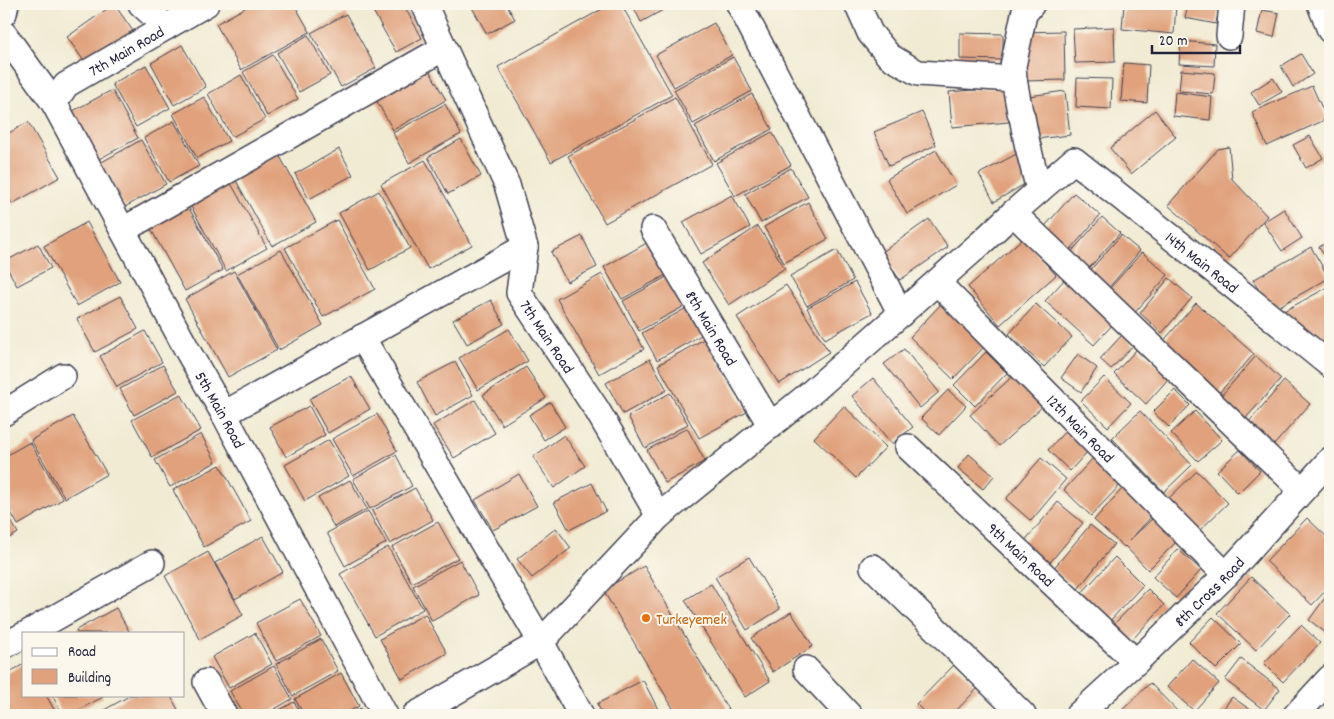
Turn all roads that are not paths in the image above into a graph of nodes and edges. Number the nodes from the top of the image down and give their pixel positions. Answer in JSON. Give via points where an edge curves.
{"nodes":[{"id":1,"x":6,"y":4,"type":"edge"},
{"id":2,"x":141,"y":4,"type":"edge"},
{"id":3,"x":206,"y":4,"type":"edge"},
{"id":4,"x":424,"y":4,"type":"edge"},
{"id":5,"x":739,"y":4,"type":"edge"},
{"id":6,"x":857,"y":4,"type":"edge"},
{"id":7,"x":1232,"y":4,"type":"edge"},
{"id":8,"x":1320,"y":4,"type":"edge"},
{"id":9,"x":1027,"y":7,"type":"edge"},
{"id":10,"x":4,"y":13,"type":"edge"},
{"id":11,"x":166,"y":27,"type":"junction"},
{"id":12,"x":1330,"y":30,"type":"edge"},
{"id":13,"x":4,"y":34,"type":"edge"},
{"id":14,"x":1230,"y":36,"type":"dead end"},
{"id":15,"x":444,"y":48,"type":"junction"},
{"id":16,"x":1014,"y":78,"type":"junction"},
{"id":17,"x":54,"y":103,"type":"junction"},
{"id":18,"x":1039,"y":190,"type":"junction"},
{"id":19,"x":1013,"y":213,"type":"junction"},
{"id":20,"x":652,"y":229,"type":"dead end"},
{"id":21,"x":123,"y":230,"type":"junction"},
{"id":22,"x":525,"y":247,"type":"junction"},
{"id":23,"x":937,"y":282,"type":"junction"},
{"id":24,"x":901,"y":314,"type":"junction"},
{"id":25,"x":362,"y":337,"type":"junction"},
{"id":26,"x":1330,"y":365,"type":"edge"},
{"id":27,"x":64,"y":376,"type":"dead end"},
{"id":28,"x":4,"y":413,"type":"edge"},
{"id":29,"x":224,"y":414,"type":"junction"},
{"id":30,"x":772,"y":426,"type":"junction"},
{"id":31,"x":908,"y":447,"type":"dead end"},
{"id":32,"x":1330,"y":460,"type":"edge"},
{"id":33,"x":1302,"y":490,"type":"junction"},
{"id":34,"x":660,"y":516,"type":"junction"},
{"id":35,"x":152,"y":563,"type":"dead end"},
{"id":36,"x":873,"y":567,"type":"dead end"},
{"id":37,"x":1226,"y":575,"type":"junction"},
{"id":38,"x":30,"y":632,"type":"edge"},
{"id":39,"x":22,"y":636,"type":"edge"},
{"id":40,"x":541,"y":642,"type":"junction"},
{"id":41,"x":4,"y":646,"type":"edge"},
{"id":42,"x":1136,"y":662,"type":"junction"},
{"id":43,"x":806,"y":670,"type":"dead end"},
{"id":44,"x":1330,"y":678,"type":"edge"},
{"id":45,"x":206,"y":682,"type":"dead end"},
{"id":46,"x":224,"y":715,"type":"edge"},
{"id":47,"x":385,"y":715,"type":"edge"},
{"id":48,"x":415,"y":715,"type":"edge"},
{"id":49,"x":581,"y":715,"type":"edge"},
{"id":50,"x":849,"y":715,"type":"edge"},
{"id":51,"x":1023,"y":715,"type":"edge"},
{"id":52,"x":1078,"y":715,"type":"edge"},
{"id":53,"x":1296,"y":715,"type":"edge"}],
"edges":[{"from":1,"to":10,"type":"street"},
{"from":2,"to":11,"type":"street"},
{"from":3,"to":11,"type":"street","name":"7th Main Road"},
{"from":4,"to":15,"type":"street","name":"7th Main Road"},
{"from":5,"to":24,"type":"street"},
{"from":6,"to":16,"type":"street","via":[[870,33],[889,56],[918,73]]},
{"from":7,"to":14,"type":"street"},
{"from":8,"to":12,"type":"street"},
{"from":9,"to":16,"type":"street","via":[[1013,66]]},
{"from":11,"to":17,"type":"street","name":"7th Main Road","via":[[66,85]]},
{"from":13,"to":17,"type":"street","name":"5th Main Road"},
{"from":15,"to":21,"type":"street"},
{"from":15,"to":22,"type":"street","name":"7th Main Road","via":[[507,185]]},
{"from":16,"to":18,"type":"street"},
{"from":17,"to":21,"type":"street","name":"5th Main Road"},
{"from":18,"to":19,"type":"street"},
{"from":18,"to":26,"type":"street","name":"14th Main Road","via":[[1074,160]]},
{"from":19,"to":23,"type":"street"},
{"from":19,"to":33,"type":"street"},
{"from":20,"to":30,"type":"street","name":"8th Main Road"},
{"from":21,"to":29,"type":"street","name":"5th Main Road"},
{"from":22,"to":25,"type":"street"},
{"from":22,"to":34,"type":"street","name":"7th Main Road","via":[[519,293],[597,410]]},
{"from":23,"to":24,"type":"street"},
{"from":23,"to":37,"type":"street","name":"12th Main Road"},
{"from":24,"to":30,"type":"street"},
{"from":25,"to":29,"type":"street"},
{"from":25,"to":40,"type":"street"},
{"from":27,"to":28,"type":"street"},
{"from":29,"to":47,"type":"street","name":"5th Main Road"},
{"from":30,"to":34,"type":"street"},
{"from":31,"to":42,"type":"street","name":"9th Main Road"},
{"from":32,"to":33,"type":"street","name":"8th Cross Road"},
{"from":33,"to":37,"type":"street","name":"8th Cross Road"},
{"from":34,"to":40,"type":"street"},
{"from":35,"to":38,"type":"street"},
{"from":36,"to":51,"type":"street"},
{"from":37,"to":42,"type":"street","name":"8th Cross Road"},
{"from":39,"to":41,"type":"street"},
{"from":40,"to":48,"type":"street"},
{"from":40,"to":49,"type":"street"},
{"from":42,"to":52,"type":"street","name":"8th Cross Road"},
{"from":43,"to":50,"type":"street"},
{"from":44,"to":53,"type":"street"},
{"from":45,"to":46,"type":"street"}]}
